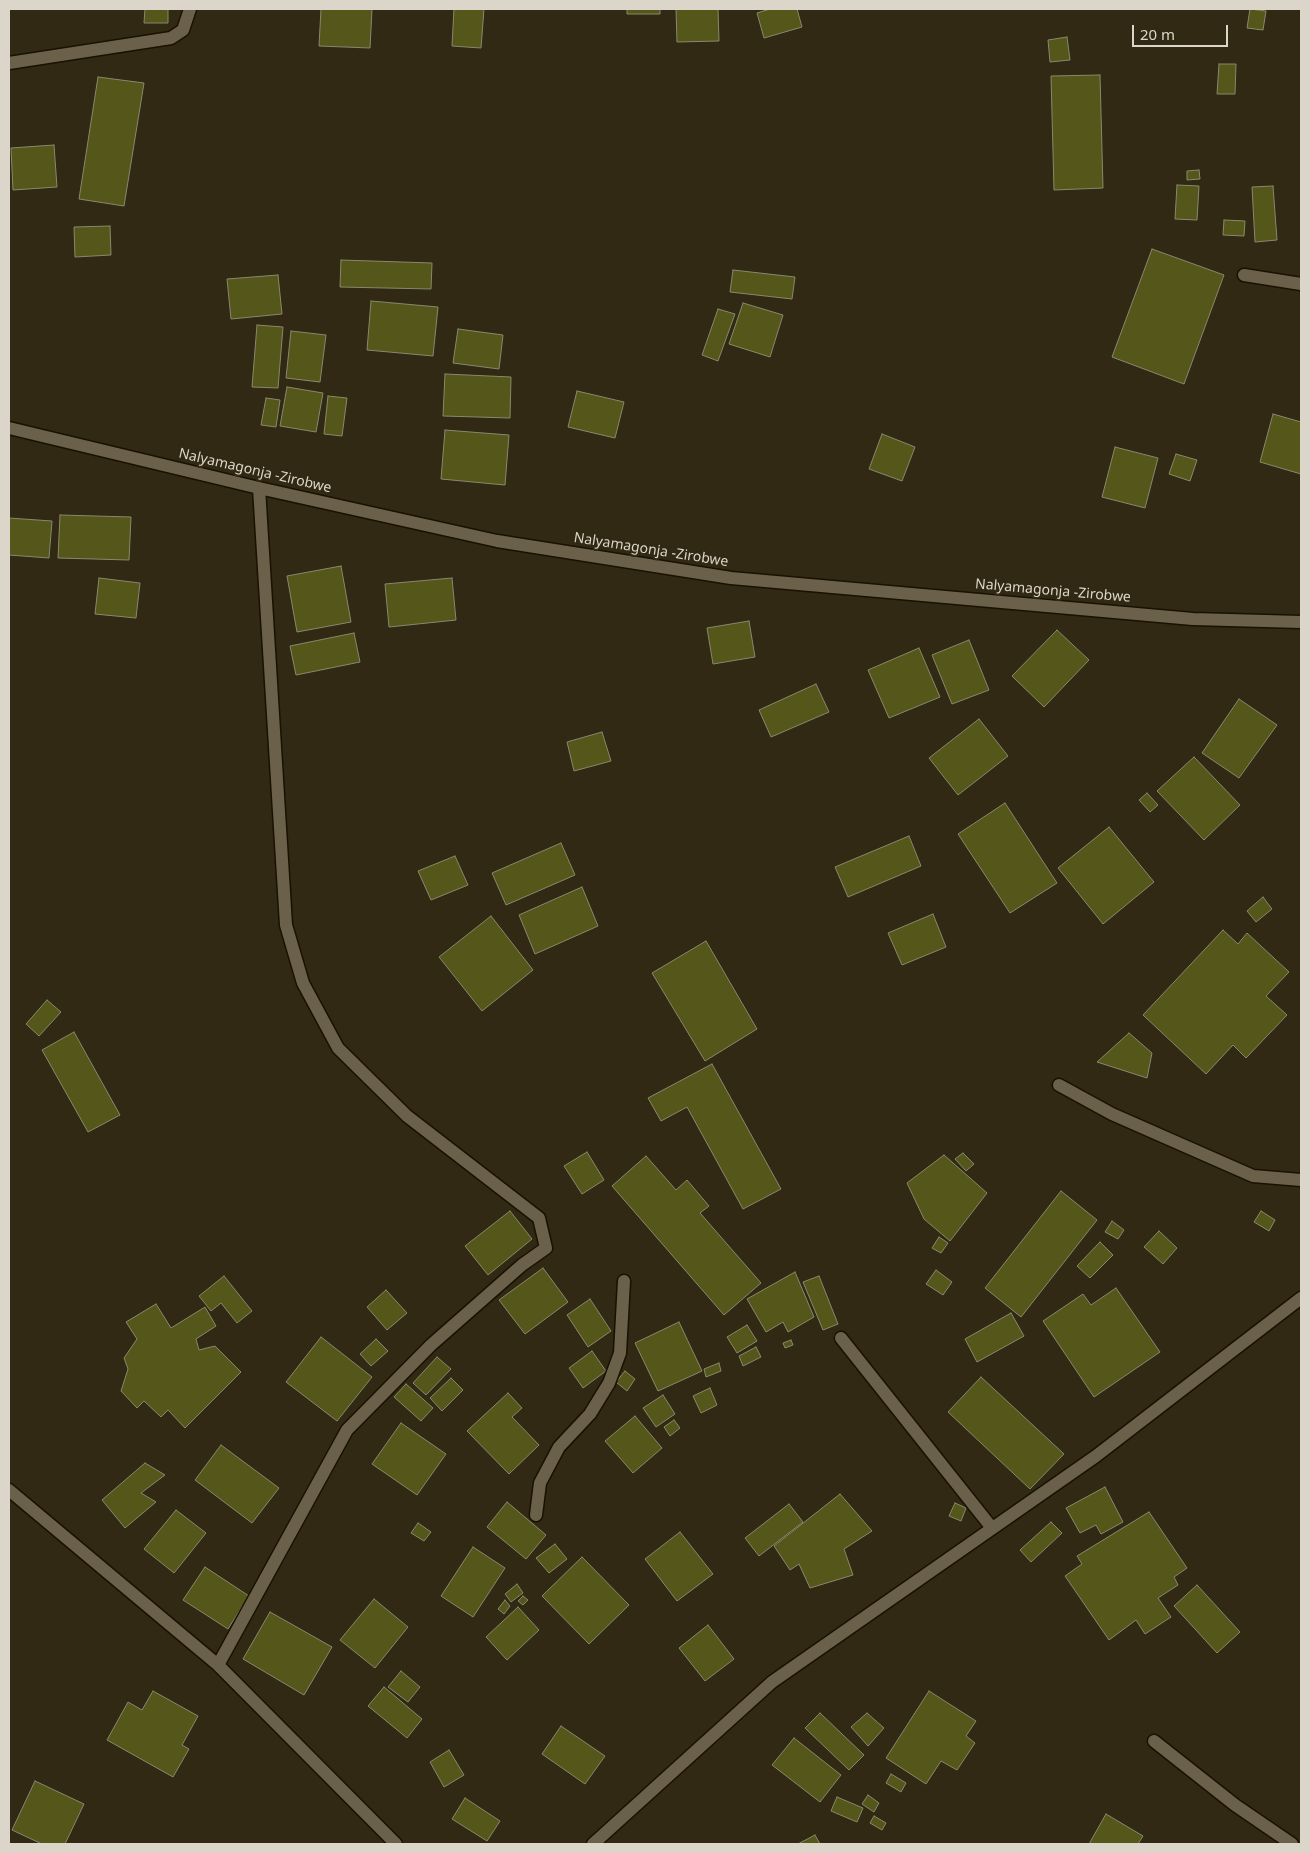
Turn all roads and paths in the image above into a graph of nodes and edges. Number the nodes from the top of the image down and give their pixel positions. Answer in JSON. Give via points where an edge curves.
{"nodes":[{"id":1,"x":190,"y":9,"type":"edge"},
{"id":2,"x":9,"y":63,"type":"edge"},
{"id":3,"x":1244,"y":275,"type":"dead end"},
{"id":4,"x":1301,"y":284,"type":"edge"},
{"id":5,"x":9,"y":428,"type":"edge"},
{"id":6,"x":259,"y":488,"type":"junction"},
{"id":7,"x":1301,"y":622,"type":"edge"},
{"id":8,"x":1059,"y":1085,"type":"dead end"},
{"id":9,"x":1301,"y":1180,"type":"edge"},
{"id":10,"x":624,"y":1281,"type":"dead end"},
{"id":11,"x":1301,"y":1298,"type":"edge"},
{"id":12,"x":841,"y":1338,"type":"dead end"},
{"id":13,"x":9,"y":1490,"type":"edge"},
{"id":14,"x":536,"y":1515,"type":"dead end"},
{"id":15,"x":992,"y":1528,"type":"junction"},
{"id":16,"x":218,"y":1665,"type":"junction"},
{"id":17,"x":1154,"y":1742,"type":"dead end"},
{"id":18,"x":396,"y":1844,"type":"edge"},
{"id":19,"x":593,"y":1844,"type":"edge"},
{"id":20,"x":1292,"y":1844,"type":"edge"}],
"edges":[{"from":1,"to":2,"type":"street","via":[[183,30],[170,38]]},
{"from":3,"to":4,"type":"street"},
{"from":5,"to":6,"type":"street","name":"Nalyamagonja -Zirobwe"},
{"from":6,"to":7,"type":"street","name":"Nalyamagonja -Zirobwe","via":[[497,541],[731,578],[1193,619]]},
{"from":6,"to":16,"type":"street","via":[[286,925],[303,983],[338,1048],[407,1116],[539,1218],[546,1248],[431,1345],[347,1430]]},
{"from":8,"to":9,"type":"street","via":[[1112,1114],[1253,1176]]},
{"from":10,"to":14,"type":"street","via":[[620,1353],[590,1414],[559,1447],[540,1483]]},
{"from":11,"to":15,"type":"street","via":[[1096,1456]]},
{"from":12,"to":15,"type":"street"},
{"from":13,"to":16,"type":"street"},
{"from":15,"to":19,"type":"street","via":[[772,1682]]},
{"from":16,"to":18,"type":"street"},
{"from":17,"to":20,"type":"street","via":[[1235,1805]]}]}
